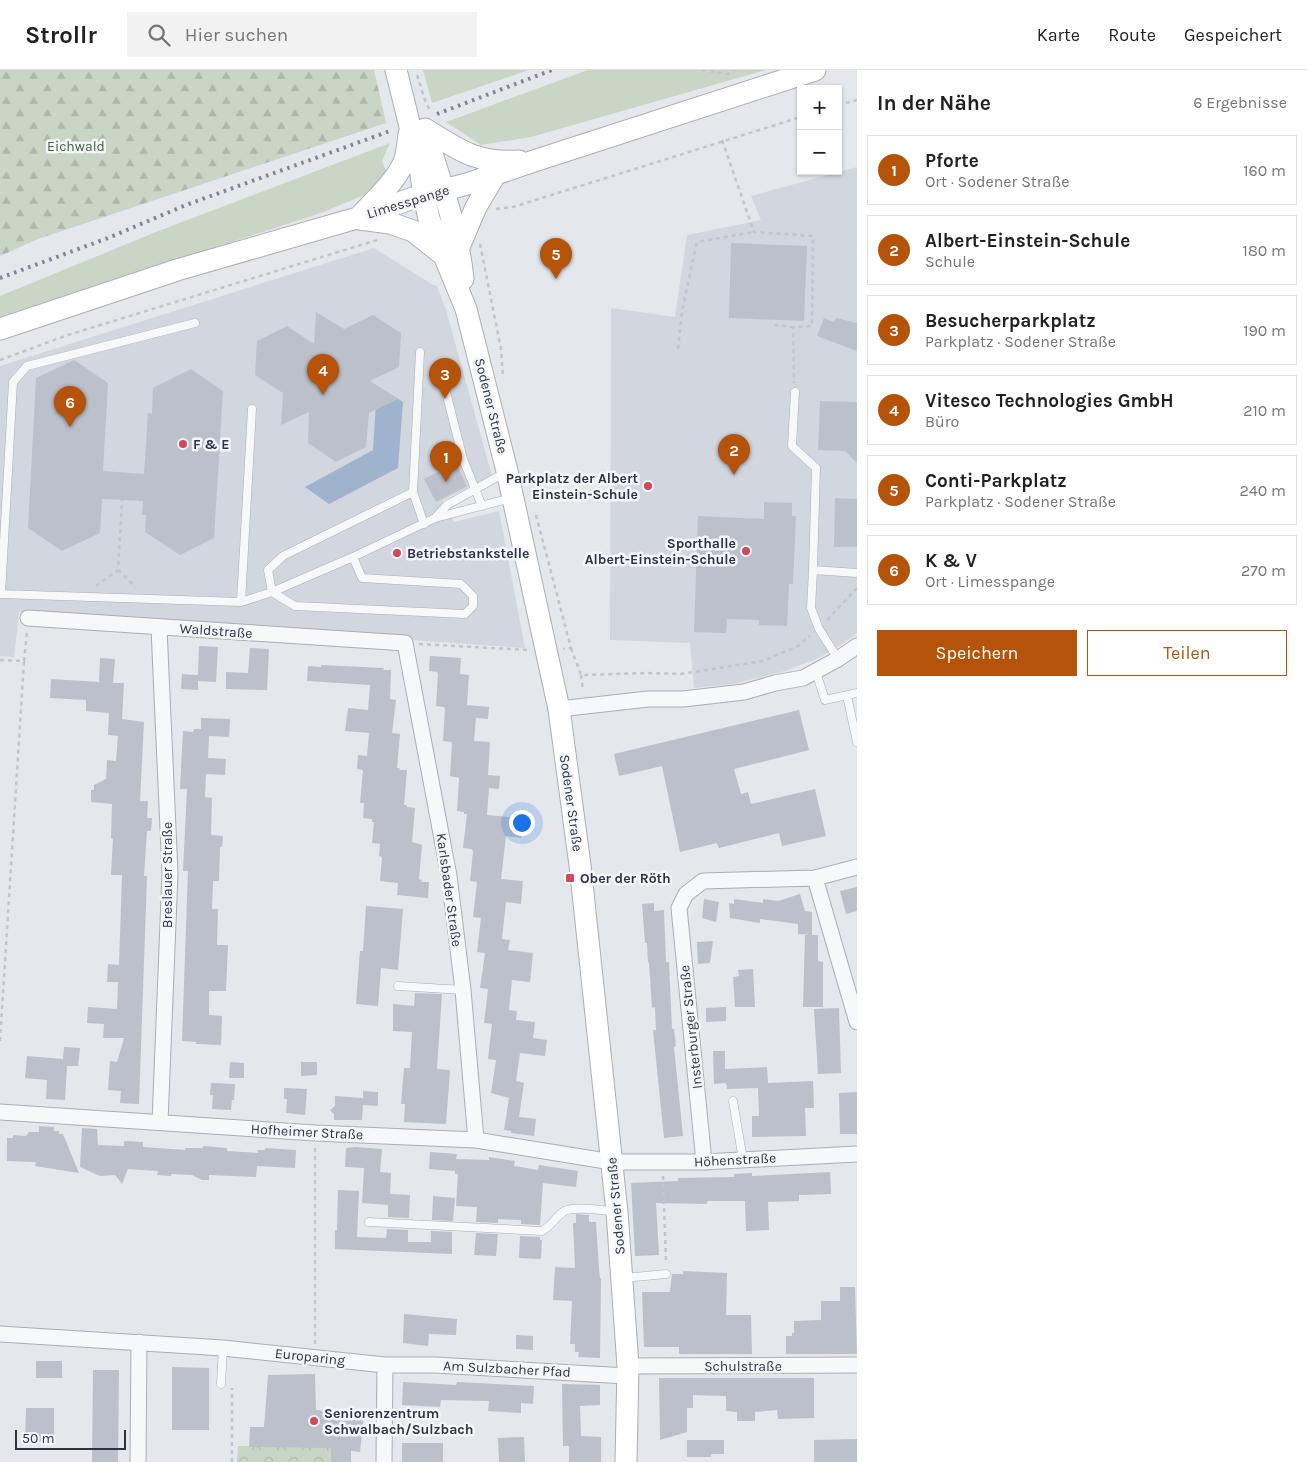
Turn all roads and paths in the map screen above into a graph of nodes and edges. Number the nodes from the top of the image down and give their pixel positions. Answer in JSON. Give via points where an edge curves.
{"nodes":[{"id":1,"x":397,"y":70,"type":"edge"},
{"id":2,"x":702,"y":70,"type":"edge"},
{"id":3,"x":736,"y":70,"type":"edge"},
{"id":4,"x":815,"y":70,"type":"edge"},
{"id":5,"x":857,"y":100,"type":"edge"},
{"id":6,"x":842,"y":104,"type":"edge"},
{"id":7,"x":797,"y":118,"type":"edge"},
{"id":8,"x":417,"y":129,"type":"junction"},
{"id":9,"x":722,"y":140,"type":"junction"},
{"id":10,"x":534,"y":160,"type":"junction"},
{"id":11,"x":495,"y":175,"type":"junction"},
{"id":12,"x":433,"y":194,"type":"junction"},
{"id":13,"x":476,"y":207,"type":"junction"},
{"id":14,"x":357,"y":218,"type":"junction"},
{"id":15,"x":754,"y":232,"type":"junction"},
{"id":16,"x":382,"y":238,"type":"dead end"},
{"id":17,"x":480,"y":243,"type":"dead end"},
{"id":18,"x":453,"y":252,"type":"junction"},
{"id":19,"x":194,"y":323,"type":"dead end"},
{"id":20,"x":774,"y":325,"type":"dead end"},
{"id":21,"x":794,"y":326,"type":"junction"},
{"id":22,"x":0,"y":329,"type":"edge"},
{"id":23,"x":678,"y":349,"type":"dead end"},
{"id":24,"x":420,"y":352,"type":"dead end"},
{"id":25,"x":0,"y":360,"type":"edge"},
{"id":26,"x":503,"y":379,"type":"dead end"},
{"id":27,"x":445,"y":388,"type":"dead end"},
{"id":28,"x":795,"y":392,"type":"joint"},
{"id":29,"x":252,"y":409,"type":"dead end"},
{"id":30,"x":507,"y":471,"type":"junction"},
{"id":31,"x":476,"y":489,"type":"junction"},
{"id":32,"x":413,"y":492,"type":"junction"},
{"id":33,"x":513,"y":498,"type":"junction"},
{"id":34,"x":122,"y":500,"type":"dead end"},
{"id":35,"x":482,"y":506,"type":"junction"},
{"id":36,"x":536,"y":513,"type":"dead end"},
{"id":37,"x":435,"y":518,"type":"junction"},
{"id":38,"x":424,"y":524,"type":"junction"},
{"id":39,"x":353,"y":557,"type":"junction"},
{"id":40,"x":118,"y":570,"type":"junction"},
{"id":41,"x":813,"y":570,"type":"junction"},
{"id":42,"x":857,"y":573,"type":"edge"},
{"id":43,"x":857,"y":588,"type":"edge"},
{"id":44,"x":272,"y":592,"type":"junction"},
{"id":45,"x":1,"y":594,"type":"edge"},
{"id":46,"x":80,"y":597,"type":"junction"},
{"id":47,"x":150,"y":599,"type":"junction"},
{"id":48,"x":241,"y":602,"type":"junction"},
{"id":49,"x":28,"y":618,"type":"joint"},
{"id":50,"x":159,"y":628,"type":"junction"},
{"id":51,"x":819,"y":629,"type":"junction"},
{"id":52,"x":405,"y":643,"type":"junction"},
{"id":53,"x":857,"y":646,"type":"edge"},
{"id":54,"x":571,"y":648,"type":"junction"},
{"id":55,"x":547,"y":651,"type":"junction"},
{"id":56,"x":838,"y":659,"type":"junction"},
{"id":57,"x":0,"y":660,"type":"edge"},
{"id":58,"x":24,"y":661,"type":"junction"},
{"id":59,"x":816,"y":672,"type":"junction"},
{"id":60,"x":857,"y":693,"type":"edge"},
{"id":61,"x":847,"y":696,"type":"junction"},
{"id":62,"x":559,"y":709,"type":"junction"},
{"id":63,"x":857,"y":742,"type":"edge"},
{"id":64,"x":857,"y":867,"type":"edge"},
{"id":65,"x":815,"y":878,"type":"junction"},
{"id":66,"x":398,"y":986,"type":"dead end"},
{"id":67,"x":462,"y":990,"type":"junction"},
{"id":68,"x":857,"y":1022,"type":"edge"},
{"id":69,"x":0,"y":1041,"type":"edge"},
{"id":70,"x":733,"y":1101,"type":"dead end"},
{"id":71,"x":0,"y":1112,"type":"edge"},
{"id":72,"x":160,"y":1122,"type":"junction"},
{"id":73,"x":315,"y":1133,"type":"junction"},
{"id":74,"x":476,"y":1140,"type":"junction"},
{"id":75,"x":857,"y":1154,"type":"edge"},
{"id":76,"x":743,"y":1160,"type":"junction"},
{"id":77,"x":612,"y":1162,"type":"junction"},
{"id":78,"x":662,"y":1162,"type":"junction"},
{"id":79,"x":704,"y":1162,"type":"junction"},
{"id":80,"x":617,"y":1212,"type":"junction"},
{"id":81,"x":369,"y":1222,"type":"dead end"},
{"id":82,"x":666,"y":1274,"type":"joint"},
{"id":83,"x":622,"y":1278,"type":"junction"},
{"id":84,"x":0,"y":1334,"type":"edge"},
{"id":85,"x":139,"y":1342,"type":"junction"},
{"id":86,"x":223,"y":1348,"type":"junction"},
{"id":87,"x":315,"y":1358,"type":"junction"},
{"id":88,"x":386,"y":1365,"type":"junction"},
{"id":89,"x":857,"y":1365,"type":"edge"},
{"id":90,"x":628,"y":1371,"type":"junction"},
{"id":91,"x":221,"y":1384,"type":"dead end"},
{"id":92,"x":232,"y":1386,"type":"dead end"},
{"id":93,"x":138,"y":1462,"type":"edge"},
{"id":94,"x":232,"y":1462,"type":"edge"},
{"id":95,"x":384,"y":1462,"type":"edge"},
{"id":96,"x":626,"y":1462,"type":"edge"}],
"edges":[{"from":1,"to":8,"type":"street","name":"Sodener Straße"},
{"from":2,"to":3,"type":"path","via":[[728,74]]},
{"from":4,"to":10,"type":"street","name":"Limesspange"},
{"from":5,"to":6,"type":"path"},
{"from":7,"to":9,"type":"path"},
{"from":8,"to":10,"type":"street","via":[[482,160]]},
{"from":8,"to":12,"type":"street","name":"Sodener Straße","via":[[420,167]]},
{"from":8,"to":14,"type":"street","via":[[400,169]]},
{"from":9,"to":13,"type":"path","via":[[513,207],[488,210]]},
{"from":9,"to":15,"type":"path"},
{"from":10,"to":11,"type":"street","name":"Limesspange"},
{"from":11,"to":12,"type":"street","name":"Limesspange"},
{"from":11,"to":13,"type":"street"},
{"from":12,"to":14,"type":"street","name":"Limesspange"},
{"from":12,"to":18,"type":"street","name":"Sodener Straße","via":[[429,219]]},
{"from":13,"to":18,"type":"street"},
{"from":14,"to":18,"type":"street","via":[[390,223],[413,231]]},
{"from":14,"to":22,"type":"street","name":"Limesspange","via":[[177,270]]},
{"from":15,"to":21,"type":"path","via":[[813,236],[812,326]]},
{"from":15,"to":23,"type":"path","via":[[697,242],[682,311]]},
{"from":16,"to":25,"type":"path"},
{"from":17,"to":26,"type":"path","via":[[501,349]]},
{"from":18,"to":30,"type":"street","name":"Sodener Straße"},
{"from":19,"to":45,"type":"lane","via":[[27,366],[13,382]]},
{"from":20,"to":21,"type":"path"},
{"from":21,"to":28,"type":"path"},
{"from":24,"to":32,"type":"lane"},
{"from":27,"to":31,"type":"lane","via":[[463,459]]},
{"from":28,"to":41,"type":"lane","via":[[792,446],[816,468]]},
{"from":29,"to":48,"type":"lane"},
{"from":30,"to":31,"type":"lane"},
{"from":30,"to":33,"type":"street","name":"Sodener Straße"},
{"from":31,"to":35,"type":"lane"},
{"from":31,"to":37,"type":"lane","via":[[444,507]]},
{"from":32,"to":38,"type":"lane"},
{"from":32,"to":44,"type":"lane","via":[[283,556],[268,570]]},
{"from":33,"to":35,"type":"lane"},
{"from":33,"to":55,"type":"street","name":"Sodener Straße"},
{"from":34,"to":40,"type":"path"},
{"from":35,"to":37,"type":"lane"},
{"from":36,"to":54,"type":"path"},
{"from":37,"to":38,"type":"lane"},
{"from":38,"to":39,"type":"lane"},
{"from":39,"to":44,"type":"lane"},
{"from":39,"to":44,"type":"lane","via":[[362,578],[461,584],[473,596],[473,606],[465,614],[295,606]]},
{"from":40,"to":46,"type":"path"},
{"from":40,"to":47,"type":"path"},
{"from":41,"to":42,"type":"lane"},
{"from":41,"to":51,"type":"lane","via":[[811,608]]},
{"from":43,"to":51,"type":"path"},
{"from":44,"to":48,"type":"lane"},
{"from":45,"to":46,"type":"lane"},
{"from":46,"to":47,"type":"lane"},
{"from":47,"to":48,"type":"lane"},
{"from":49,"to":50,"type":"street","name":"Waldstraße"},
{"from":49,"to":58,"type":"path"},
{"from":50,"to":52,"type":"street","name":"Waldstraße"},
{"from":50,"to":72,"type":"street","name":"Breslauer Straße","via":[[170,873]]},
{"from":51,"to":54,"type":"path","via":[[798,646],[763,662],[681,674],[581,676]]},
{"from":51,"to":56,"type":"lane"},
{"from":52,"to":55,"type":"path"},
{"from":52,"to":67,"type":"street","name":"Karlsbader Straße","via":[[449,876]]},
{"from":53,"to":56,"type":"street"},
{"from":54,"to":55,"type":"path"},
{"from":55,"to":62,"type":"street","name":"Sodener Straße"},
{"from":56,"to":59,"type":"street"},
{"from":57,"to":58,"type":"path"},
{"from":58,"to":69,"type":"path"},
{"from":59,"to":61,"type":"lane","via":[[824,700]]},
{"from":59,"to":62,"type":"street","via":[[804,678],[744,692]]},
{"from":60,"to":61,"type":"lane"},
{"from":61,"to":63,"type":"lane"},
{"from":62,"to":77,"type":"street","name":"Sodener Straße","via":[[580,865]]},
{"from":64,"to":65,"type":"street"},
{"from":65,"to":68,"type":"street"},
{"from":65,"to":79,"type":"street","name":"Insterburger Straße","via":[[703,882],[686,894],[679,908]]},
{"from":66,"to":67,"type":"lane"},
{"from":67,"to":74,"type":"street","name":"Karlsbader Straße"},
{"from":70,"to":76,"type":"lane"},
{"from":71,"to":72,"type":"street","name":"Hofheimer Straße"},
{"from":72,"to":73,"type":"street","name":"Hofheimer Straße"},
{"from":73,"to":74,"type":"street","name":"Hofheimer Straße"},
{"from":73,"to":87,"type":"path"},
{"from":74,"to":77,"type":"street","name":"Hofheimer Straße"},
{"from":75,"to":76,"type":"street","name":"Höhenstraße"},
{"from":76,"to":79,"type":"street","name":"Höhenstraße"},
{"from":77,"to":78,"type":"street","name":"Höhenstraße"},
{"from":77,"to":80,"type":"street","name":"Sodener Straße"},
{"from":78,"to":79,"type":"street","name":"Höhenstraße"},
{"from":78,"to":82,"type":"path"},
{"from":80,"to":81,"type":"lane","via":[[571,1209],[542,1231]]},
{"from":80,"to":83,"type":"street","name":"Sodener Straße"},
{"from":82,"to":83,"type":"lane"},
{"from":83,"to":90,"type":"street","name":"Sodener Straße"},
{"from":84,"to":85,"type":"street","name":"Europaring"},
{"from":85,"to":86,"type":"street","name":"Europaring"},
{"from":85,"to":93,"type":"street"},
{"from":86,"to":87,"type":"street","name":"Europaring"},
{"from":86,"to":91,"type":"lane"},
{"from":87,"to":88,"type":"street","name":"Europaring"},
{"from":88,"to":90,"type":"street","name":"Am Sulzbacher Pfad"},
{"from":88,"to":95,"type":"street"},
{"from":89,"to":90,"type":"street","name":"Schulstraße"},
{"from":90,"to":96,"type":"street","name":"Sodener Straße"},
{"from":92,"to":94,"type":"path"}]}
